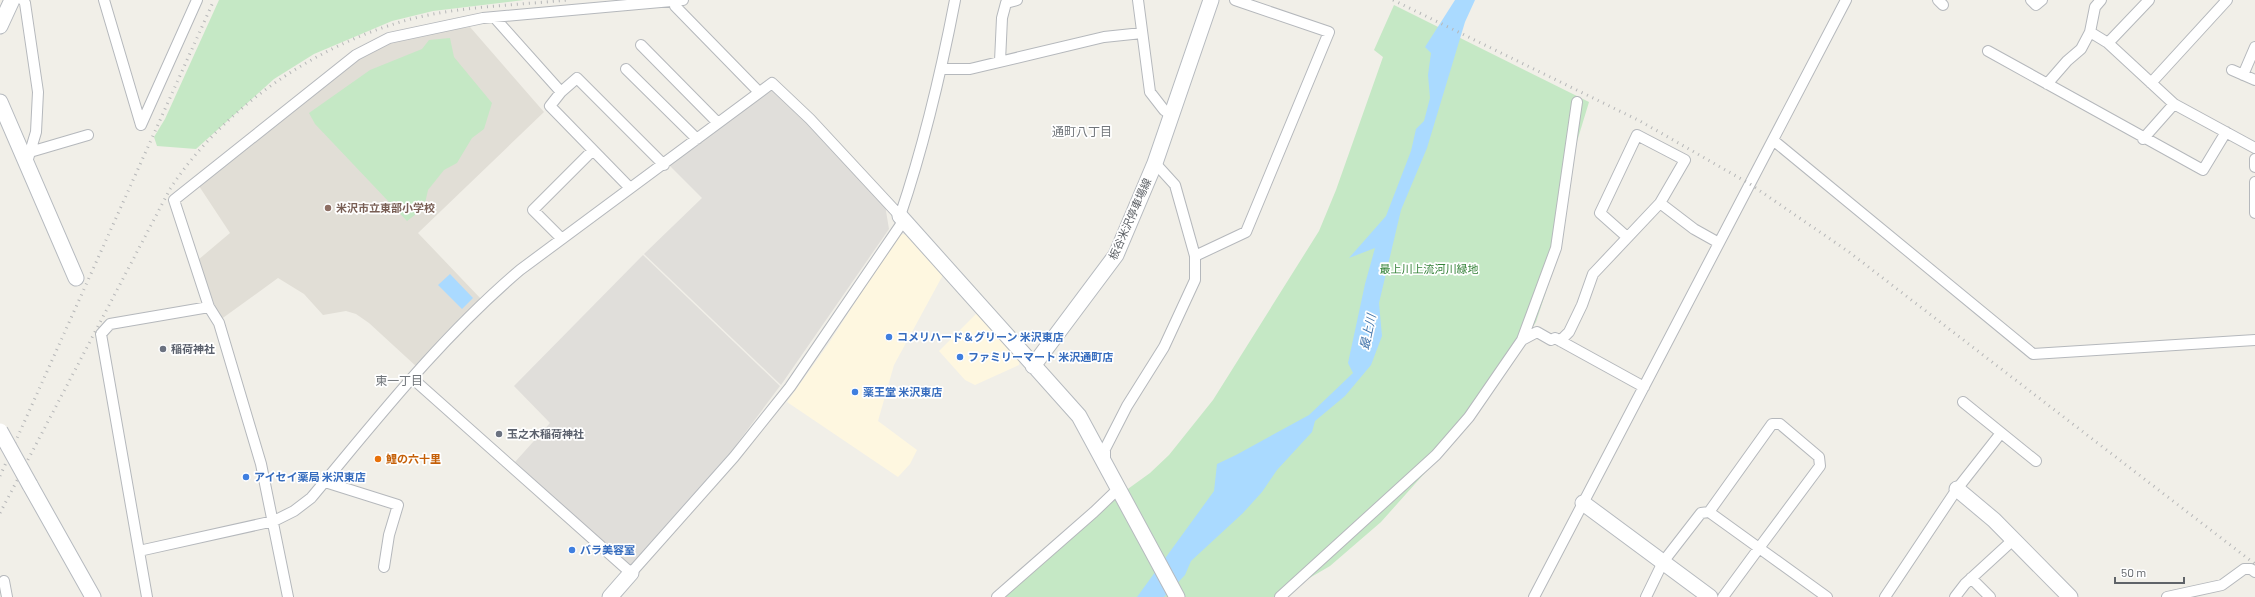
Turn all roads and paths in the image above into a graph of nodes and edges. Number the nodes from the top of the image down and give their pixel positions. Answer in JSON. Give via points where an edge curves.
{"nodes":[{"id":1,"x":12,"y":0,"type":"edge"},
{"id":2,"x":23,"y":0,"type":"edge"},
{"id":3,"x":104,"y":0,"type":"edge"},
{"id":4,"x":197,"y":0,"type":"edge"},
{"id":5,"x":955,"y":0,"type":"edge"},
{"id":6,"x":1017,"y":0,"type":"edge"},
{"id":7,"x":1138,"y":0,"type":"edge"},
{"id":8,"x":1211,"y":0,"type":"edge"},
{"id":9,"x":1235,"y":0,"type":"edge"},
{"id":10,"x":1846,"y":0,"type":"edge"},
{"id":11,"x":2031,"y":0,"type":"edge"},
{"id":12,"x":2042,"y":0,"type":"edge"},
{"id":13,"x":2101,"y":0,"type":"edge"},
{"id":14,"x":2149,"y":0,"type":"edge"},
{"id":15,"x":2227,"y":0,"type":"edge"},
{"id":16,"x":679,"y":3,"type":"edge"},
{"id":17,"x":494,"y":17,"type":"junction"},
{"id":18,"x":0,"y":26,"type":"edge"},
{"id":19,"x":1142,"y":32,"type":"junction"},
{"id":20,"x":2090,"y":32,"type":"junction"},
{"id":21,"x":2108,"y":42,"type":"junction"},
{"id":22,"x":641,"y":45,"type":"dead end"},
{"id":23,"x":2255,"y":47,"type":"edge"},
{"id":24,"x":1988,"y":51,"type":"dead end"},
{"id":25,"x":1000,"y":62,"type":"junction"},
{"id":26,"x":626,"y":69,"type":"dead end"},
{"id":27,"x":942,"y":69,"type":"junction"},
{"id":28,"x":2232,"y":70,"type":"dead end"},
{"id":29,"x":2244,"y":75,"type":"junction"},
{"id":30,"x":2255,"y":80,"type":"edge"},
{"id":31,"x":2151,"y":83,"type":"junction"},
{"id":32,"x":2047,"y":84,"type":"junction"},
{"id":33,"x":562,"y":92,"type":"junction"},
{"id":34,"x":759,"y":92,"type":"junction"},
{"id":35,"x":0,"y":102,"type":"edge"},
{"id":36,"x":1577,"y":102,"type":"dead end"},
{"id":37,"x":2174,"y":104,"type":"junction"},
{"id":38,"x":1173,"y":116,"type":"junction"},
{"id":39,"x":718,"y":123,"type":"junction"},
{"id":40,"x":2226,"y":132,"type":"junction"},
{"id":41,"x":88,"y":135,"type":"dead end"},
{"id":42,"x":697,"y":139,"type":"junction"},
{"id":43,"x":2144,"y":139,"type":"junction"},
{"id":44,"x":1773,"y":140,"type":"junction"},
{"id":45,"x":2255,"y":148,"type":"edge"},
{"id":46,"x":593,"y":150,"type":"junction"},
{"id":47,"x":29,"y":157,"type":"junction"},
{"id":48,"x":2255,"y":159,"type":"edge"},
{"id":49,"x":1155,"y":163,"type":"junction"},
{"id":50,"x":664,"y":165,"type":"junction"},
{"id":51,"x":2255,"y":167,"type":"edge"},
{"id":52,"x":2255,"y":182,"type":"edge"},
{"id":53,"x":630,"y":188,"type":"junction"},
{"id":54,"x":1660,"y":203,"type":"junction"},
{"id":55,"x":2255,"y":213,"type":"edge"},
{"id":56,"x":902,"y":218,"type":"junction"},
{"id":57,"x":1627,"y":237,"type":"junction"},
{"id":58,"x":562,"y":239,"type":"junction"},
{"id":59,"x":1718,"y":243,"type":"junction"},
{"id":60,"x":1195,"y":256,"type":"junction"},
{"id":61,"x":76,"y":278,"type":"dead end"},
{"id":62,"x":209,"y":307,"type":"junction"},
{"id":63,"x":1522,"y":340,"type":"junction"},
{"id":64,"x":2255,"y":340,"type":"edge"},
{"id":65,"x":1560,"y":341,"type":"junction"},
{"id":66,"x":1033,"y":366,"type":"junction"},
{"id":67,"x":412,"y":378,"type":"junction"},
{"id":68,"x":1644,"y":387,"type":"junction"},
{"id":69,"x":1963,"y":402,"type":"dead end"},
{"id":70,"x":0,"y":431,"type":"edge"},
{"id":71,"x":2001,"y":433,"type":"junction"},
{"id":72,"x":2036,"y":461,"type":"dead end"},
{"id":73,"x":1105,"y":462,"type":"junction"},
{"id":74,"x":325,"y":482,"type":"junction"},
{"id":75,"x":1957,"y":489,"type":"junction"},
{"id":76,"x":1121,"y":492,"type":"junction"},
{"id":77,"x":1583,"y":503,"type":"junction"},
{"id":78,"x":1709,"y":512,"type":"junction"},
{"id":79,"x":274,"y":521,"type":"junction"},
{"id":80,"x":2013,"y":540,"type":"junction"},
{"id":81,"x":1759,"y":548,"type":"junction"},
{"id":82,"x":138,"y":551,"type":"junction"},
{"id":83,"x":1663,"y":562,"type":"junction"},
{"id":84,"x":384,"y":568,"type":"dead end"},
{"id":85,"x":2255,"y":572,"type":"edge"},
{"id":86,"x":631,"y":573,"type":"junction"},
{"id":87,"x":1971,"y":578,"type":"junction"},
{"id":88,"x":4,"y":581,"type":"dead end"},
{"id":89,"x":7,"y":597,"type":"edge"},
{"id":90,"x":93,"y":597,"type":"edge"},
{"id":91,"x":147,"y":597,"type":"edge"},
{"id":92,"x":288,"y":597,"type":"edge"},
{"id":93,"x":610,"y":597,"type":"edge"},
{"id":94,"x":997,"y":597,"type":"edge"},
{"id":95,"x":1177,"y":597,"type":"edge"},
{"id":96,"x":1280,"y":597,"type":"edge"},
{"id":97,"x":1534,"y":597,"type":"edge"},
{"id":98,"x":1646,"y":597,"type":"edge"},
{"id":99,"x":1710,"y":597,"type":"edge"},
{"id":100,"x":1723,"y":597,"type":"edge"},
{"id":101,"x":1827,"y":597,"type":"edge"},
{"id":102,"x":1885,"y":597,"type":"edge"},
{"id":103,"x":1955,"y":597,"type":"edge"},
{"id":104,"x":1990,"y":597,"type":"edge"},
{"id":105,"x":2070,"y":597,"type":"edge"},
{"id":106,"x":2167,"y":597,"type":"edge"}],
"edges":[{"from":1,"to":18,"type":"street"},
{"from":2,"to":47,"type":"street","via":[[26,2],[38,92],[36,132]]},
{"from":3,"to":4,"type":"street","via":[[141,125]]},
{"from":5,"to":27,"type":"street"},
{"from":6,"to":25,"type":"street","via":[[1006,3],[1002,18]]},
{"from":7,"to":19,"type":"street"},
{"from":8,"to":38,"type":"street","name":"板谷米沢停車場線"},
{"from":9,"to":60,"type":"street","via":[[1329,32],[1246,232]]},
{"from":10,"to":44,"type":"street"},
{"from":11,"to":12,"type":"street","via":[[2036,5]]},
{"from":13,"to":20,"type":"street","via":[[2095,7]]},
{"from":14,"to":21,"type":"street"},
{"from":15,"to":31,"type":"street"},
{"from":16,"to":17,"type":"street"},
{"from":16,"to":34,"type":"street"},
{"from":17,"to":33,"type":"street"},
{"from":17,"to":62,"type":"street","via":[[389,38],[356,55],[174,200]]},
{"from":19,"to":25,"type":"street","via":[[1104,37]]},
{"from":19,"to":38,"type":"street","via":[[1150,92],[1164,110]]},
{"from":20,"to":21,"type":"street"},
{"from":20,"to":32,"type":"street","via":[[2081,49]]},
{"from":21,"to":31,"type":"street"},
{"from":22,"to":39,"type":"street"},
{"from":23,"to":29,"type":"street"},
{"from":24,"to":32,"type":"street"},
{"from":25,"to":27,"type":"street","via":[[970,69]]},
{"from":26,"to":42,"type":"street"},
{"from":27,"to":56,"type":"street"},
{"from":28,"to":29,"type":"street"},
{"from":29,"to":30,"type":"street"},
{"from":31,"to":37,"type":"street"},
{"from":32,"to":43,"type":"street"},
{"from":33,"to":46,"type":"street","via":[[550,106]]},
{"from":33,"to":50,"type":"street","via":[[577,78]]},
{"from":34,"to":39,"type":"street"},
{"from":34,"to":56,"type":"street","via":[[772,83]]},
{"from":35,"to":47,"type":"street"},
{"from":36,"to":63,"type":"street","via":[[1556,248]]},
{"from":37,"to":40,"type":"street"},
{"from":37,"to":43,"type":"street"},
{"from":38,"to":49,"type":"street","name":"板谷米沢停車場線"},
{"from":39,"to":42,"type":"street"},
{"from":40,"to":43,"type":"street","via":[[2203,170]]},
{"from":40,"to":45,"type":"street"},
{"from":41,"to":47,"type":"street"},
{"from":42,"to":50,"type":"street"},
{"from":44,"to":59,"type":"street"},
{"from":44,"to":64,"type":"street","via":[[2033,354]]},
{"from":46,"to":53,"type":"street"},
{"from":46,"to":58,"type":"street","via":[[533,210]]},
{"from":47,"to":61,"type":"street"},
{"from":48,"to":51,"type":"street"},
{"from":49,"to":60,"type":"street","via":[[1175,185]]},
{"from":49,"to":66,"type":"street","name":"板谷米沢停車場線","via":[[1116,255]]},
{"from":50,"to":53,"type":"street"},
{"from":52,"to":55,"type":"street"},
{"from":53,"to":58,"type":"street"},
{"from":54,"to":57,"type":"street"},
{"from":54,"to":57,"type":"street","via":[[1685,160],[1637,135],[1600,213]]},
{"from":54,"to":59,"type":"street","via":[[1694,229]]},
{"from":56,"to":66,"type":"street"},
{"from":56,"to":86,"type":"street","via":[[790,387],[739,451]]},
{"from":57,"to":65,"type":"street","via":[[1593,274],[1569,332]]},
{"from":58,"to":67,"type":"street","via":[[483,301]]},
{"from":59,"to":68,"type":"street"},
{"from":60,"to":73,"type":"street","via":[[1194,280],[1164,347],[1127,406],[1105,449]]},
{"from":62,"to":79,"type":"street","via":[[218,323],[248,418]]},
{"from":62,"to":82,"type":"street","via":[[110,324],[101,334]]},
{"from":63,"to":65,"type":"street","via":[[1537,332],[1551,340],[1555,338]]},
{"from":63,"to":96,"type":"street","via":[[1469,417],[1436,455]]},
{"from":65,"to":68,"type":"street"},
{"from":66,"to":73,"type":"street","via":[[1079,416]]},
{"from":67,"to":74,"type":"street"},
{"from":67,"to":86,"type":"street"},
{"from":68,"to":77,"type":"street"},
{"from":69,"to":71,"type":"street"},
{"from":70,"to":90,"type":"street","bridge":true},
{"from":71,"to":72,"type":"street"},
{"from":71,"to":75,"type":"street"},
{"from":73,"to":76,"type":"street"},
{"from":74,"to":79,"type":"street","via":[[311,498],[294,511]]},
{"from":74,"to":84,"type":"street","via":[[398,505]]},
{"from":75,"to":80,"type":"street"},
{"from":75,"to":102,"type":"street"},
{"from":76,"to":94,"type":"street","via":[[1094,512]]},
{"from":76,"to":95,"type":"street"},
{"from":77,"to":83,"type":"street"},
{"from":77,"to":97,"type":"street"},
{"from":78,"to":81,"type":"street"},
{"from":78,"to":81,"type":"street","via":[[1772,424],[1780,424],[1819,457],[1820,466]]},
{"from":78,"to":83,"type":"street","via":[[1701,513]]},
{"from":79,"to":82,"type":"street"},
{"from":79,"to":92,"type":"street"},
{"from":80,"to":87,"type":"street"},
{"from":80,"to":105,"type":"street"},
{"from":81,"to":100,"type":"street"},
{"from":81,"to":101,"type":"street"},
{"from":82,"to":91,"type":"street"},
{"from":83,"to":98,"type":"street"},
{"from":83,"to":99,"type":"street"},
{"from":85,"to":106,"type":"street","via":[[2252,569],[2244,569],[2222,585]]},
{"from":86,"to":93,"type":"street"},
{"from":87,"to":103,"type":"street"},
{"from":87,"to":104,"type":"street"},
{"from":88,"to":89,"type":"street"}]}
